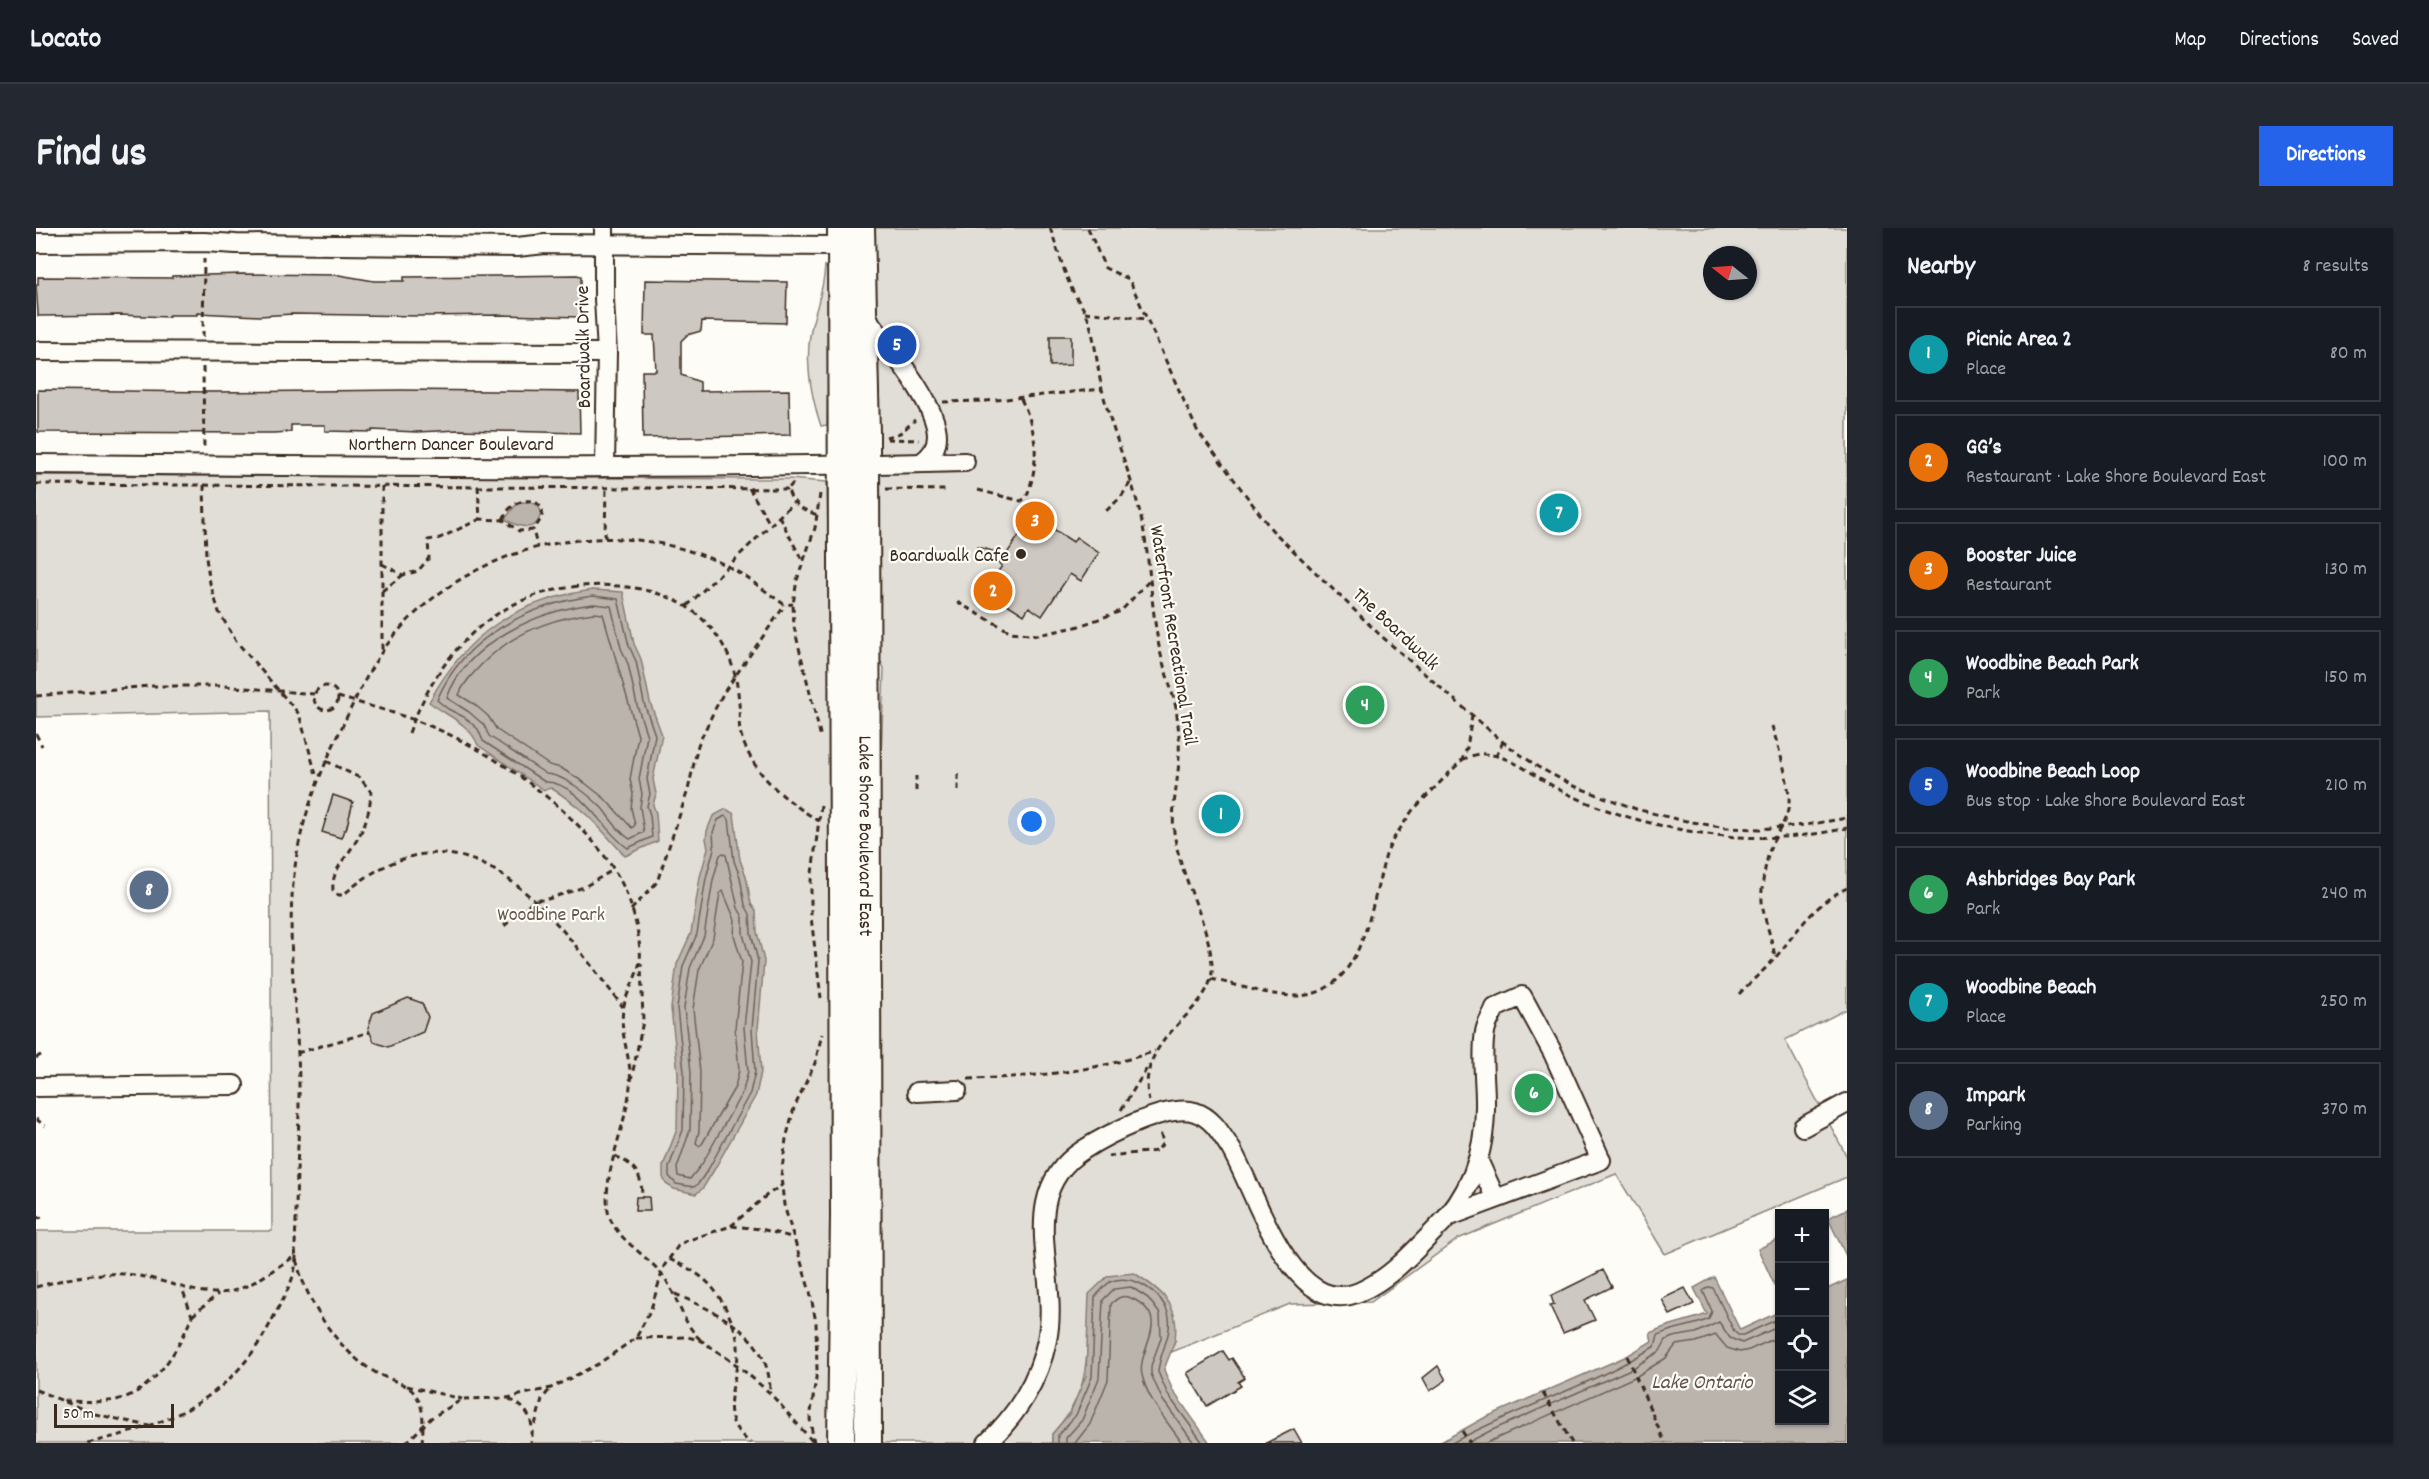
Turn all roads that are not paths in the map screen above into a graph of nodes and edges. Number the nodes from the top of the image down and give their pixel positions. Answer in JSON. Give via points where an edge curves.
{"nodes":[{"id":1,"x":861,"y":228,"type":"edge"},
{"id":2,"x":604,"y":236,"type":"edge"},
{"id":3,"x":841,"y":237,"type":"edge"},
{"id":4,"x":36,"y":243,"type":"edge"},
{"id":5,"x":862,"y":303,"type":"junction"},
{"id":6,"x":36,"y":351,"type":"edge"},
{"id":7,"x":606,"y":353,"type":"junction"},
{"id":8,"x":965,"y":462,"type":"dead end"},
{"id":9,"x":921,"y":463,"type":"junction"},
{"id":10,"x":36,"y":464,"type":"edge"},
{"id":11,"x":605,"y":466,"type":"junction"},
{"id":12,"x":863,"y":470,"type":"junction"},
{"id":13,"x":234,"y":1085,"type":"dead end"},
{"id":14,"x":958,"y":1085,"type":"road end"},
{"id":15,"x":36,"y":1087,"type":"edge"},
{"id":16,"x":917,"y":1092,"type":"dead end"},
{"id":17,"x":1846,"y":1104,"type":"edge"},
{"id":18,"x":1803,"y":1127,"type":"dead end"},
{"id":19,"x":1479,"y":1162,"type":"junction"},
{"id":20,"x":1495,"y":1197,"type":"junction"},
{"id":21,"x":1450,"y":1216,"type":"junction"},
{"id":22,"x":840,"y":1443,"type":"edge"},
{"id":23,"x":868,"y":1443,"type":"edge"},
{"id":24,"x":987,"y":1443,"type":"edge"}],
"edges":[{"from":1,"to":5,"type":"highway","name":"Lake Shore Boulevard East"},
{"from":2,"to":3,"type":"street"},
{"from":2,"to":4,"type":"street","via":[[517,247]]},
{"from":2,"to":7,"type":"street","name":"Boardwalk Drive"},
{"from":3,"to":12,"type":"highway","name":"Lake Shore Boulevard East"},
{"from":5,"to":9,"type":"street","via":[[871,324],[924,398],[934,422],[934,449]]},
{"from":5,"to":12,"type":"highway","name":"Lake Shore Boulevard East"},
{"from":6,"to":7,"type":"street"},
{"from":7,"to":11,"type":"street","name":"Boardwalk Drive"},
{"from":8,"to":9,"type":"street","name":"Northern Dancer Boulevard"},
{"from":9,"to":12,"type":"street","name":"Northern Dancer Boulevard"},
{"from":10,"to":11,"type":"street","name":"Northern Dancer Boulevard"},
{"from":11,"to":12,"type":"street","name":"Northern Dancer Boulevard"},
{"from":12,"to":22,"type":"highway","name":"Lake Shore Boulevard East"},
{"from":12,"to":23,"type":"highway","name":"Lake Shore Boulevard East"},
{"from":13,"to":15,"type":"street"},
{"from":14,"to":16,"type":"street"},
{"from":17,"to":18,"type":"street"},
{"from":19,"to":20,"type":"street"},
{"from":19,"to":20,"type":"street","via":[[1484,1132],[1485,1030],[1495,1008],[1522,996],[1553,1053],[1601,1160]]},
{"from":19,"to":21,"type":"street"},
{"from":20,"to":21,"type":"street"},
{"from":21,"to":24,"type":"street","via":[[1394,1271],[1360,1292],[1334,1295],[1309,1283],[1291,1265],[1238,1160],[1218,1128],[1205,1117],[1174,1110],[1108,1136],[1066,1164],[1046,1199],[1042,1231],[1050,1281],[1048,1339],[1042,1363],[1027,1393]]}]}
